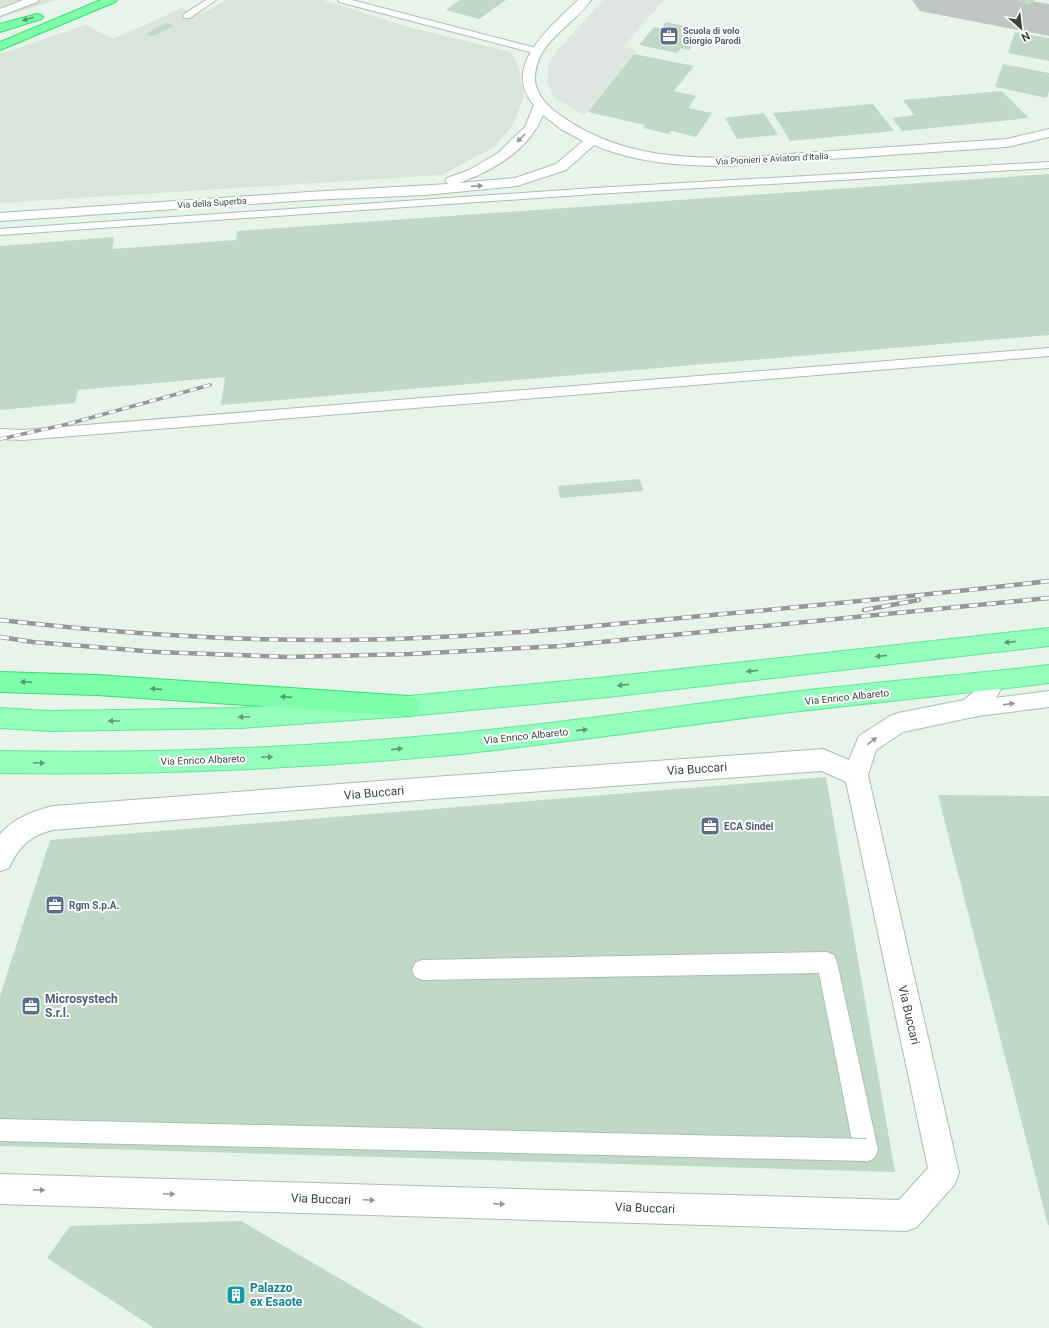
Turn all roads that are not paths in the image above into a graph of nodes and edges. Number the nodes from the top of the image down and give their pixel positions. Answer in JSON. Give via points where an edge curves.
{"nodes":[{"id":1,"x":33,"y":0,"type":"edge"},
{"id":2,"x":111,"y":0,"type":"edge"},
{"id":3,"x":212,"y":0,"type":"edge"},
{"id":4,"x":342,"y":0,"type":"edge"},
{"id":5,"x":585,"y":0,"type":"edge"},
{"id":6,"x":0,"y":13,"type":"edge"},
{"id":7,"x":47,"y":13,"type":"dead end"},
{"id":8,"x":79,"y":14,"type":"junction"},
{"id":9,"x":186,"y":16,"type":"dead end"},
{"id":10,"x":0,"y":28,"type":"edge"},
{"id":11,"x":0,"y":40,"type":"edge"},
{"id":12,"x":0,"y":46,"type":"edge"},
{"id":13,"x":537,"y":51,"type":"junction"},
{"id":14,"x":540,"y":105,"type":"junction"},
{"id":15,"x":1049,"y":133,"type":"edge"},
{"id":16,"x":592,"y":140,"type":"junction"},
{"id":17,"x":1049,"y":165,"type":"edge"},
{"id":18,"x":484,"y":167,"type":"junction"},
{"id":19,"x":535,"y":176,"type":"junction"},
{"id":20,"x":424,"y":191,"type":"junction"},
{"id":21,"x":0,"y":217,"type":"edge"},
{"id":22,"x":0,"y":232,"type":"edge"},
{"id":23,"x":1049,"y":352,"type":"edge"},
{"id":24,"x":0,"y":434,"type":"edge"},
{"id":25,"x":1049,"y":637,"type":"edge"},
{"id":26,"x":1049,"y":674,"type":"edge"},
{"id":27,"x":994,"y":681,"type":"junction"},
{"id":28,"x":0,"y":682,"type":"edge"},
{"id":29,"x":1049,"y":699,"type":"edge"},
{"id":30,"x":409,"y":706,"type":"junction"},
{"id":31,"x":970,"y":709,"type":"junction"},
{"id":32,"x":0,"y":718,"type":"edge"},
{"id":33,"x":0,"y":762,"type":"edge"},
{"id":34,"x":856,"y":775,"type":"junction"},
{"id":35,"x":0,"y":859,"type":"edge"},
{"id":36,"x":422,"y":970,"type":"dead end"},
{"id":37,"x":0,"y":1130,"type":"edge"},
{"id":38,"x":0,"y":1189,"type":"edge"}],
"edges":[{"from":1,"to":6,"type":"street"},
{"from":2,"to":8,"type":"highway"},
{"from":3,"to":9,"type":"lane"},
{"from":4,"to":13,"type":"lane"},
{"from":5,"to":13,"type":"street","name":"Via Pionieri e Aviatori d'Italia"},
{"from":7,"to":10,"type":"highway","one_way":true},
{"from":8,"to":11,"type":"highway"},
{"from":8,"to":12,"type":"highway"},
{"from":13,"to":14,"type":"street","name":"Via Pionieri e Aviatori d'Italia","via":[[531,63],[527,82]]},
{"from":14,"to":16,"type":"street","name":"Via Pionieri e Aviatori d'Italia","via":[[556,120]]},
{"from":14,"to":18,"type":"street","name":"Via della Superba","one_way":true,"via":[[531,128],[503,156]]},
{"from":15,"to":16,"type":"street","name":"Via Pionieri e Aviatori d'Italia","via":[[1006,143],[726,162],[683,161],[643,156]]},
{"from":16,"to":19,"type":"street","name":"Via della Superba","via":[[561,167]]},
{"from":17,"to":22,"type":"lane","via":[[586,192]]},
{"from":18,"to":19,"type":"street","name":"Via della Superba","via":[[498,173]]},
{"from":18,"to":20,"type":"street","name":"Via della Superba"},
{"from":20,"to":19,"type":"street","name":"Via della Superba","one_way":true,"via":[[517,182]]},
{"from":20,"to":21,"type":"street","name":"Via della Superba","via":[[309,196]]},
{"from":23,"to":24,"type":"lane","via":[[23,435]]},
{"from":25,"to":30,"type":"main road","one_way":true,"via":[[608,687]]},
{"from":26,"to":27,"type":"main road","name":"Via Enrico Albareto"},
{"from":27,"to":31,"type":"street","via":[[986,696]]},
{"from":33,"to":27,"type":"main road","name":"Via Enrico Albareto","one_way":true,"via":[[204,761],[369,752],[598,728],[756,707]]},
{"from":30,"to":28,"type":"highway","one_way":true,"via":[[97,684]]},
{"from":31,"to":29,"type":"lane","one_way":true},
{"from":30,"to":32,"type":"main road","one_way":true,"via":[[241,718],[49,721]]},
{"from":34,"to":31,"type":"street","one_way":true,"via":[[867,743],[898,723]]},
{"from":34,"to":35,"type":"street","name":"Via Buccari","via":[[823,760],[53,818],[29,825],[15,834]]},
{"from":38,"to":34,"type":"street","name":"Via Buccari","one_way":true,"via":[[906,1216],[944,1173]]},
{"from":36,"to":37,"type":"lane","bridge":true,"via":[[827,962],[866,1150]]}]}
